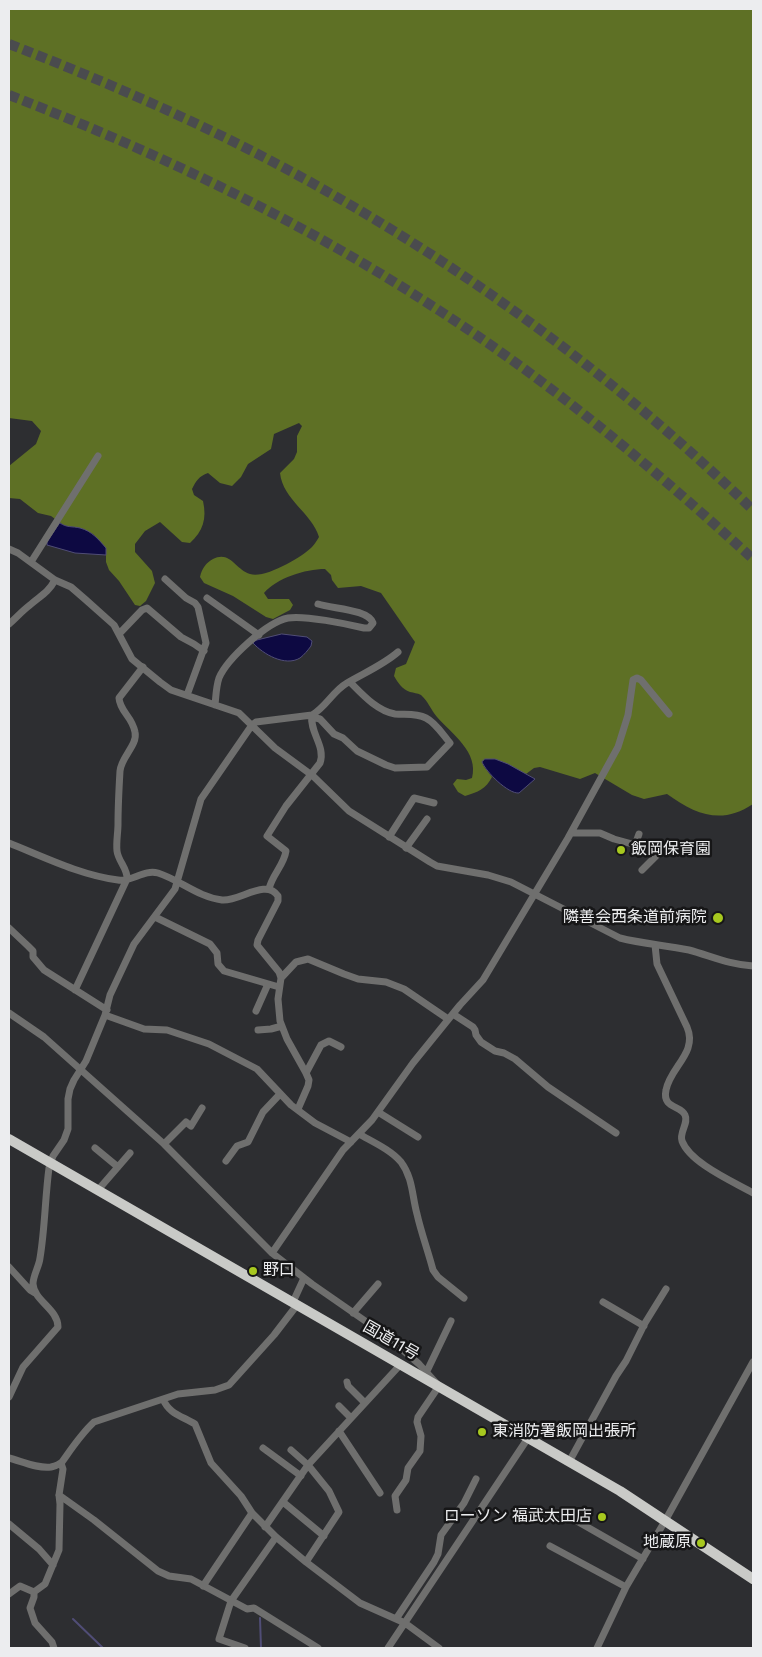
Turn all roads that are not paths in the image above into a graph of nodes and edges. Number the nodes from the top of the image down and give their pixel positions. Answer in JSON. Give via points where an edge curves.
{"nodes":[{"id":1,"x":98,"y":456,"type":"dead end"},
{"id":2,"x":9,"y":549,"type":"edge"},
{"id":3,"x":30,"y":562,"type":"junction"},
{"id":4,"x":165,"y":579,"type":"dead end"},
{"id":5,"x":55,"y":580,"type":"junction"},
{"id":6,"x":207,"y":598,"type":"dead end"},
{"id":7,"x":318,"y":604,"type":"dead end"},
{"id":8,"x":9,"y":624,"type":"edge"},
{"id":9,"x":119,"y":634,"type":"junction"},
{"id":10,"x":259,"y":635,"type":"junction"},
{"id":11,"x":204,"y":651,"type":"junction"},
{"id":12,"x":398,"y":652,"type":"dead end"},
{"id":13,"x":143,"y":667,"type":"junction"},
{"id":14,"x":350,"y":682,"type":"junction"},
{"id":15,"x":187,"y":695,"type":"junction"},
{"id":16,"x":215,"y":705,"type":"junction"},
{"id":17,"x":669,"y":714,"type":"dead end"},
{"id":18,"x":312,"y":716,"type":"junction"},
{"id":19,"x":252,"y":724,"type":"junction"},
{"id":20,"x":311,"y":774,"type":"junction"},
{"id":21,"x":434,"y":803,"type":"dead end"},
{"id":22,"x":427,"y":819,"type":"dead end"},
{"id":23,"x":571,"y":833,"type":"junction"},
{"id":24,"x":639,"y":834,"type":"dead end"},
{"id":25,"x":389,"y":837,"type":"junction"},
{"id":26,"x":9,"y":843,"type":"edge"},
{"id":27,"x":634,"y":845,"type":"junction"},
{"id":28,"x":406,"y":848,"type":"junction"},
{"id":29,"x":642,"y":870,"type":"dead end"},
{"id":30,"x":127,"y":880,"type":"junction"},
{"id":31,"x":176,"y":883,"type":"junction"},
{"id":32,"x":270,"y":889,"type":"junction"},
{"id":33,"x":534,"y":894,"type":"junction"},
{"id":34,"x":155,"y":917,"type":"junction"},
{"id":35,"x":9,"y":928,"type":"edge"},
{"id":36,"x":656,"y":945,"type":"junction"},
{"id":37,"x":753,"y":966,"type":"edge"},
{"id":38,"x":281,"y":978,"type":"junction"},
{"id":39,"x":268,"y":984,"type":"junction"},
{"id":40,"x":279,"y":987,"type":"junction"},
{"id":41,"x":75,"y":990,"type":"junction"},
{"id":42,"x":256,"y":1011,"type":"dead end"},
{"id":43,"x":106,"y":1012,"type":"junction"},
{"id":44,"x":9,"y":1013,"type":"edge"},
{"id":45,"x":450,"y":1016,"type":"junction"},
{"id":46,"x":282,"y":1026,"type":"junction"},
{"id":47,"x":258,"y":1030,"type":"dead end"},
{"id":48,"x":341,"y":1047,"type":"dead end"},
{"id":49,"x":82,"y":1070,"type":"junction"},
{"id":50,"x":306,"y":1073,"type":"junction"},
{"id":51,"x":280,"y":1094,"type":"junction"},
{"id":52,"x":202,"y":1108,"type":"dead end"},
{"id":53,"x":298,"y":1109,"type":"junction"},
{"id":54,"x":378,"y":1112,"type":"junction"},
{"id":55,"x":359,"y":1134,"type":"junction"},
{"id":56,"x":616,"y":1134,"type":"dead end"},
{"id":57,"x":418,"y":1137,"type":"dead end"},
{"id":58,"x":9,"y":1139,"type":"edge"},
{"id":59,"x":351,"y":1142,"type":"junction"},
{"id":60,"x":164,"y":1144,"type":"junction"},
{"id":61,"x":95,"y":1148,"type":"dead end"},
{"id":62,"x":130,"y":1153,"type":"dead end"},
{"id":63,"x":226,"y":1161,"type":"dead end"},
{"id":64,"x":51,"y":1162,"type":"junction"},
{"id":65,"x":118,"y":1167,"type":"junction"},
{"id":66,"x":98,"y":1190,"type":"junction"},
{"id":67,"x":753,"y":1193,"type":"edge"},
{"id":68,"x":272,"y":1253,"type":"junction"},
{"id":69,"x":9,"y":1267,"type":"edge"},
{"id":70,"x":304,"y":1278,"type":"junction"},
{"id":71,"x":378,"y":1284,"type":"dead end"},
{"id":72,"x":666,"y":1289,"type":"dead end"},
{"id":73,"x":37,"y":1294,"type":"junction"},
{"id":74,"x":464,"y":1298,"type":"dead end"},
{"id":75,"x":603,"y":1302,"type":"dead end"},
{"id":76,"x":295,"y":1304,"type":"junction"},
{"id":77,"x":353,"y":1313,"type":"junction"},
{"id":78,"x":451,"y":1321,"type":"dead end"},
{"id":79,"x":644,"y":1326,"type":"junction"},
{"id":80,"x":753,"y":1362,"type":"edge"},
{"id":81,"x":401,"y":1364,"type":"junction"},
{"id":82,"x":427,"y":1371,"type":"junction"},
{"id":83,"x":347,"y":1382,"type":"dead end"},
{"id":84,"x":439,"y":1386,"type":"junction"},
{"id":85,"x":9,"y":1397,"type":"edge"},
{"id":86,"x":162,"y":1399,"type":"junction"},
{"id":87,"x":365,"y":1404,"type":"junction"},
{"id":88,"x":339,"y":1406,"type":"dead end"},
{"id":89,"x":351,"y":1418,"type":"junction"},
{"id":90,"x":339,"y":1431,"type":"junction"},
{"id":91,"x":528,"y":1438,"type":"junction"},
{"id":92,"x":263,"y":1448,"type":"dead end"},
{"id":93,"x":291,"y":1450,"type":"dead end"},
{"id":94,"x":9,"y":1458,"type":"edge"},
{"id":95,"x":570,"y":1462,"type":"junction"},
{"id":96,"x":61,"y":1463,"type":"junction"},
{"id":97,"x":308,"y":1465,"type":"junction"},
{"id":98,"x":300,"y":1476,"type":"junction"},
{"id":99,"x":476,"y":1479,"type":"dead end"},
{"id":100,"x":380,"y":1493,"type":"dead end"},
{"id":101,"x":59,"y":1495,"type":"junction"},
{"id":102,"x":283,"y":1502,"type":"junction"},
{"id":103,"x":397,"y":1510,"type":"dead end"},
{"id":104,"x":252,"y":1513,"type":"junction"},
{"id":105,"x":565,"y":1520,"type":"dead end"},
{"id":106,"x":666,"y":1520,"type":"junction"},
{"id":107,"x":9,"y":1524,"type":"edge"},
{"id":108,"x":265,"y":1527,"type":"junction"},
{"id":109,"x":324,"y":1536,"type":"junction"},
{"id":110,"x":276,"y":1537,"type":"junction"},
{"id":111,"x":550,"y":1546,"type":"dead end"},
{"id":112,"x":643,"y":1559,"type":"junction"},
{"id":113,"x":306,"y":1562,"type":"junction"},
{"id":114,"x":53,"y":1565,"type":"junction"},
{"id":115,"x":753,"y":1579,"type":"edge"},
{"id":116,"x":203,"y":1586,"type":"junction"},
{"id":117,"x":626,"y":1587,"type":"junction"},
{"id":118,"x":34,"y":1592,"type":"junction"},
{"id":119,"x":9,"y":1594,"type":"edge"},
{"id":120,"x":231,"y":1601,"type":"junction"},
{"id":121,"x":396,"y":1619,"type":"junction"},
{"id":122,"x":405,"y":1623,"type":"junction"},
{"id":123,"x":54,"y":1648,"type":"edge"},
{"id":124,"x":244,"y":1648,"type":"edge"},
{"id":125,"x":318,"y":1648,"type":"edge"},
{"id":126,"x":388,"y":1648,"type":"edge"},
{"id":127,"x":439,"y":1648,"type":"edge"},
{"id":128,"x":597,"y":1648,"type":"edge"}],
"edges":[{"from":1,"to":3,"type":"street"},
{"from":2,"to":3,"type":"street"},
{"from":3,"to":5,"type":"street"},
{"from":4,"to":11,"type":"street","via":[[198,607],[206,643]]},
{"from":5,"to":8,"type":"street","via":[[43,596]]},
{"from":5,"to":9,"type":"street","via":[[71,587],[114,625]]},
{"from":6,"to":10,"type":"street"},
{"from":7,"to":10,"type":"street","via":[[361,613],[374,623],[364,628],[326,620],[287,618]]},
{"from":9,"to":11,"type":"street","via":[[147,608],[176,634]]},
{"from":9,"to":13,"type":"street","via":[[132,659]]},
{"from":10,"to":16,"type":"street","via":[[225,666],[217,686]]},
{"from":11,"to":15,"type":"street"},
{"from":12,"to":14,"type":"street"},
{"from":13,"to":15,"type":"street","via":[[171,690]]},
{"from":13,"to":30,"type":"street","via":[[119,698],[120,706],[132,720],[136,734],[120,769],[117,810],[117,853]]},
{"from":14,"to":18,"type":"street"},
{"from":14,"to":18,"type":"street","via":[[372,703],[385,710],[424,717],[450,744],[427,767],[395,768],[357,751],[320,719]]},
{"from":15,"to":16,"type":"street"},
{"from":16,"to":19,"type":"street","via":[[239,713]]},
{"from":17,"to":23,"type":"street","via":[[641,680],[633,680],[628,715],[618,747]]},
{"from":18,"to":19,"type":"street"},
{"from":18,"to":20,"type":"street","via":[[311,724],[322,757]]},
{"from":19,"to":20,"type":"street","via":[[275,748]]},
{"from":19,"to":31,"type":"street","via":[[202,798]]},
{"from":20,"to":25,"type":"street","via":[[349,811]]},
{"from":20,"to":32,"type":"street","via":[[267,836],[286,851]]},
{"from":21,"to":25,"type":"street","via":[[414,798]]},
{"from":22,"to":28,"type":"street"},
{"from":23,"to":27,"type":"street","via":[[600,833]]},
{"from":23,"to":33,"type":"street"},
{"from":24,"to":27,"type":"street"},
{"from":25,"to":28,"type":"street"},
{"from":26,"to":30,"type":"street","via":[[84,872]]},
{"from":27,"to":29,"type":"street","via":[[657,852]]},
{"from":28,"to":33,"type":"street","via":[[436,866],[488,875]]},
{"from":30,"to":31,"type":"street","via":[[140,874],[157,873]]},
{"from":30,"to":41,"type":"street"},
{"from":31,"to":32,"type":"street","via":[[222,900]]},
{"from":31,"to":34,"type":"street"},
{"from":32,"to":38,"type":"street","via":[[278,896],[278,901],[257,945]]},
{"from":33,"to":36,"type":"street","via":[[620,938]]},
{"from":33,"to":45,"type":"street","via":[[483,980]]},
{"from":34,"to":39,"type":"street","via":[[210,944],[217,952],[218,964],[224,971]]},
{"from":34,"to":43,"type":"street","via":[[134,944],[110,995]]},
{"from":35,"to":41,"type":"street","via":[[28,946],[44,970]]},
{"from":36,"to":37,"type":"street","via":[[689,950],[739,966]]},
{"from":36,"to":67,"type":"street","via":[[655,956],[690,1037],[686,1055],[666,1089],[667,1101],[686,1115],[682,1142],[699,1161]]},
{"from":38,"to":40,"type":"street"},
{"from":38,"to":45,"type":"street","via":[[296,962],[308,959],[358,979],[386,982],[404,989]]},
{"from":39,"to":40,"type":"street"},
{"from":39,"to":42,"type":"street"},
{"from":40,"to":46,"type":"street"},
{"from":41,"to":43,"type":"street"},
{"from":43,"to":49,"type":"street"},
{"from":43,"to":51,"type":"street","via":[[144,1029],[167,1030],[208,1044],[257,1069]]},
{"from":44,"to":49,"type":"street","via":[[44,1037]]},
{"from":45,"to":54,"type":"street"},
{"from":45,"to":56,"type":"street","via":[[473,1027],[481,1042],[510,1056]]},
{"from":46,"to":47,"type":"street"},
{"from":46,"to":50,"type":"street"},
{"from":48,"to":50,"type":"street","via":[[324,1042]]},
{"from":49,"to":60,"type":"street"},
{"from":49,"to":64,"type":"street","via":[[70,1090],[68,1129]]},
{"from":50,"to":53,"type":"street","via":[[308,1086]]},
{"from":51,"to":53,"type":"street"},
{"from":51,"to":63,"type":"street","via":[[264,1112],[248,1142],[237,1146]]},
{"from":52,"to":60,"type":"street","via":[[191,1126],[186,1122]]},
{"from":53,"to":59,"type":"street","via":[[315,1123]]},
{"from":54,"to":55,"type":"street"},
{"from":54,"to":57,"type":"street"},
{"from":55,"to":59,"type":"street"},
{"from":55,"to":74,"type":"street","via":[[392,1154],[404,1168],[414,1193],[433,1270]]},
{"from":58,"to":64,"type":"highway","name":"国道11号"},
{"from":59,"to":68,"type":"street"},
{"from":60,"to":68,"type":"street"},
{"from":61,"to":65,"type":"street"},
{"from":62,"to":65,"type":"street"},
{"from":64,"to":66,"type":"highway","name":"国道11号"},
{"from":64,"to":73,"type":"street","via":[[40,1258],[33,1280]]},
{"from":65,"to":66,"type":"street"},
{"from":66,"to":76,"type":"highway","name":"国道11号"},
{"from":68,"to":70,"type":"street"},
{"from":69,"to":73,"type":"street"},
{"from":70,"to":76,"type":"street"},
{"from":70,"to":77,"type":"street"},
{"from":71,"to":77,"type":"street"},
{"from":72,"to":79,"type":"street"},
{"from":73,"to":85,"type":"street","via":[[55,1316],[58,1327],[23,1367]]},
{"from":75,"to":79,"type":"street"},
{"from":76,"to":81,"type":"highway","name":"国道11号"},
{"from":76,"to":86,"type":"street","via":[[274,1335],[229,1385]]},
{"from":77,"to":82,"type":"street","via":[[384,1334]]},
{"from":78,"to":82,"type":"street"},
{"from":79,"to":95,"type":"street"},
{"from":80,"to":106,"type":"street"},
{"from":81,"to":84,"type":"highway","name":"国道11号"},
{"from":81,"to":87,"type":"street"},
{"from":82,"to":84,"type":"street"},
{"from":83,"to":87,"type":"street"},
{"from":84,"to":91,"type":"highway","name":"国道11号"},
{"from":84,"to":103,"type":"street","via":[[418,1417],[420,1451],[395,1496]]},
{"from":86,"to":96,"type":"street","via":[[94,1422]]},
{"from":86,"to":104,"type":"street","via":[[172,1413],[195,1424],[211,1463]]},
{"from":87,"to":89,"type":"street"},
{"from":88,"to":89,"type":"street"},
{"from":89,"to":90,"type":"street"},
{"from":90,"to":97,"type":"street"},
{"from":90,"to":100,"type":"street"},
{"from":91,"to":95,"type":"highway","name":"国道11号"},
{"from":91,"to":122,"type":"street"},
{"from":92,"to":98,"type":"street"},
{"from":93,"to":97,"type":"street"},
{"from":94,"to":96,"type":"street","via":[[43,1467]]},
{"from":95,"to":106,"type":"highway","name":"国道11号"},
{"from":96,"to":101,"type":"street"},
{"from":97,"to":98,"type":"street"},
{"from":97,"to":109,"type":"street","via":[[329,1491],[339,1512]]},
{"from":98,"to":102,"type":"street"},
{"from":99,"to":121,"type":"street","via":[[464,1503],[441,1535],[434,1562]]},
{"from":101,"to":114,"type":"street","via":[[59,1550]]},
{"from":101,"to":116,"type":"street","via":[[158,1571],[169,1576],[191,1578]]},
{"from":102,"to":108,"type":"street"},
{"from":102,"to":109,"type":"street"},
{"from":104,"to":108,"type":"street"},
{"from":104,"to":116,"type":"street"},
{"from":105,"to":112,"type":"street","via":[[568,1516]]},
{"from":106,"to":112,"type":"street"},
{"from":106,"to":115,"type":"highway","name":"国道11号"},
{"from":107,"to":114,"type":"street"},
{"from":108,"to":110,"type":"street"},
{"from":109,"to":113,"type":"street"},
{"from":110,"to":113,"type":"street"},
{"from":110,"to":120,"type":"street"},
{"from":111,"to":117,"type":"street"},
{"from":112,"to":117,"type":"street"},
{"from":113,"to":121,"type":"street","via":[[360,1603]]},
{"from":114,"to":118,"type":"street","via":[[45,1584]]},
{"from":116,"to":120,"type":"street"},
{"from":117,"to":128,"type":"street"},
{"from":118,"to":119,"type":"street","via":[[20,1586]]},
{"from":118,"to":123,"type":"street","via":[[30,1608],[33,1618]]},
{"from":120,"to":124,"type":"street","via":[[219,1639]]},
{"from":120,"to":125,"type":"street","via":[[247,1609],[254,1608]]},
{"from":121,"to":122,"type":"street"},
{"from":122,"to":126,"type":"street"},
{"from":122,"to":127,"type":"street"}]}
